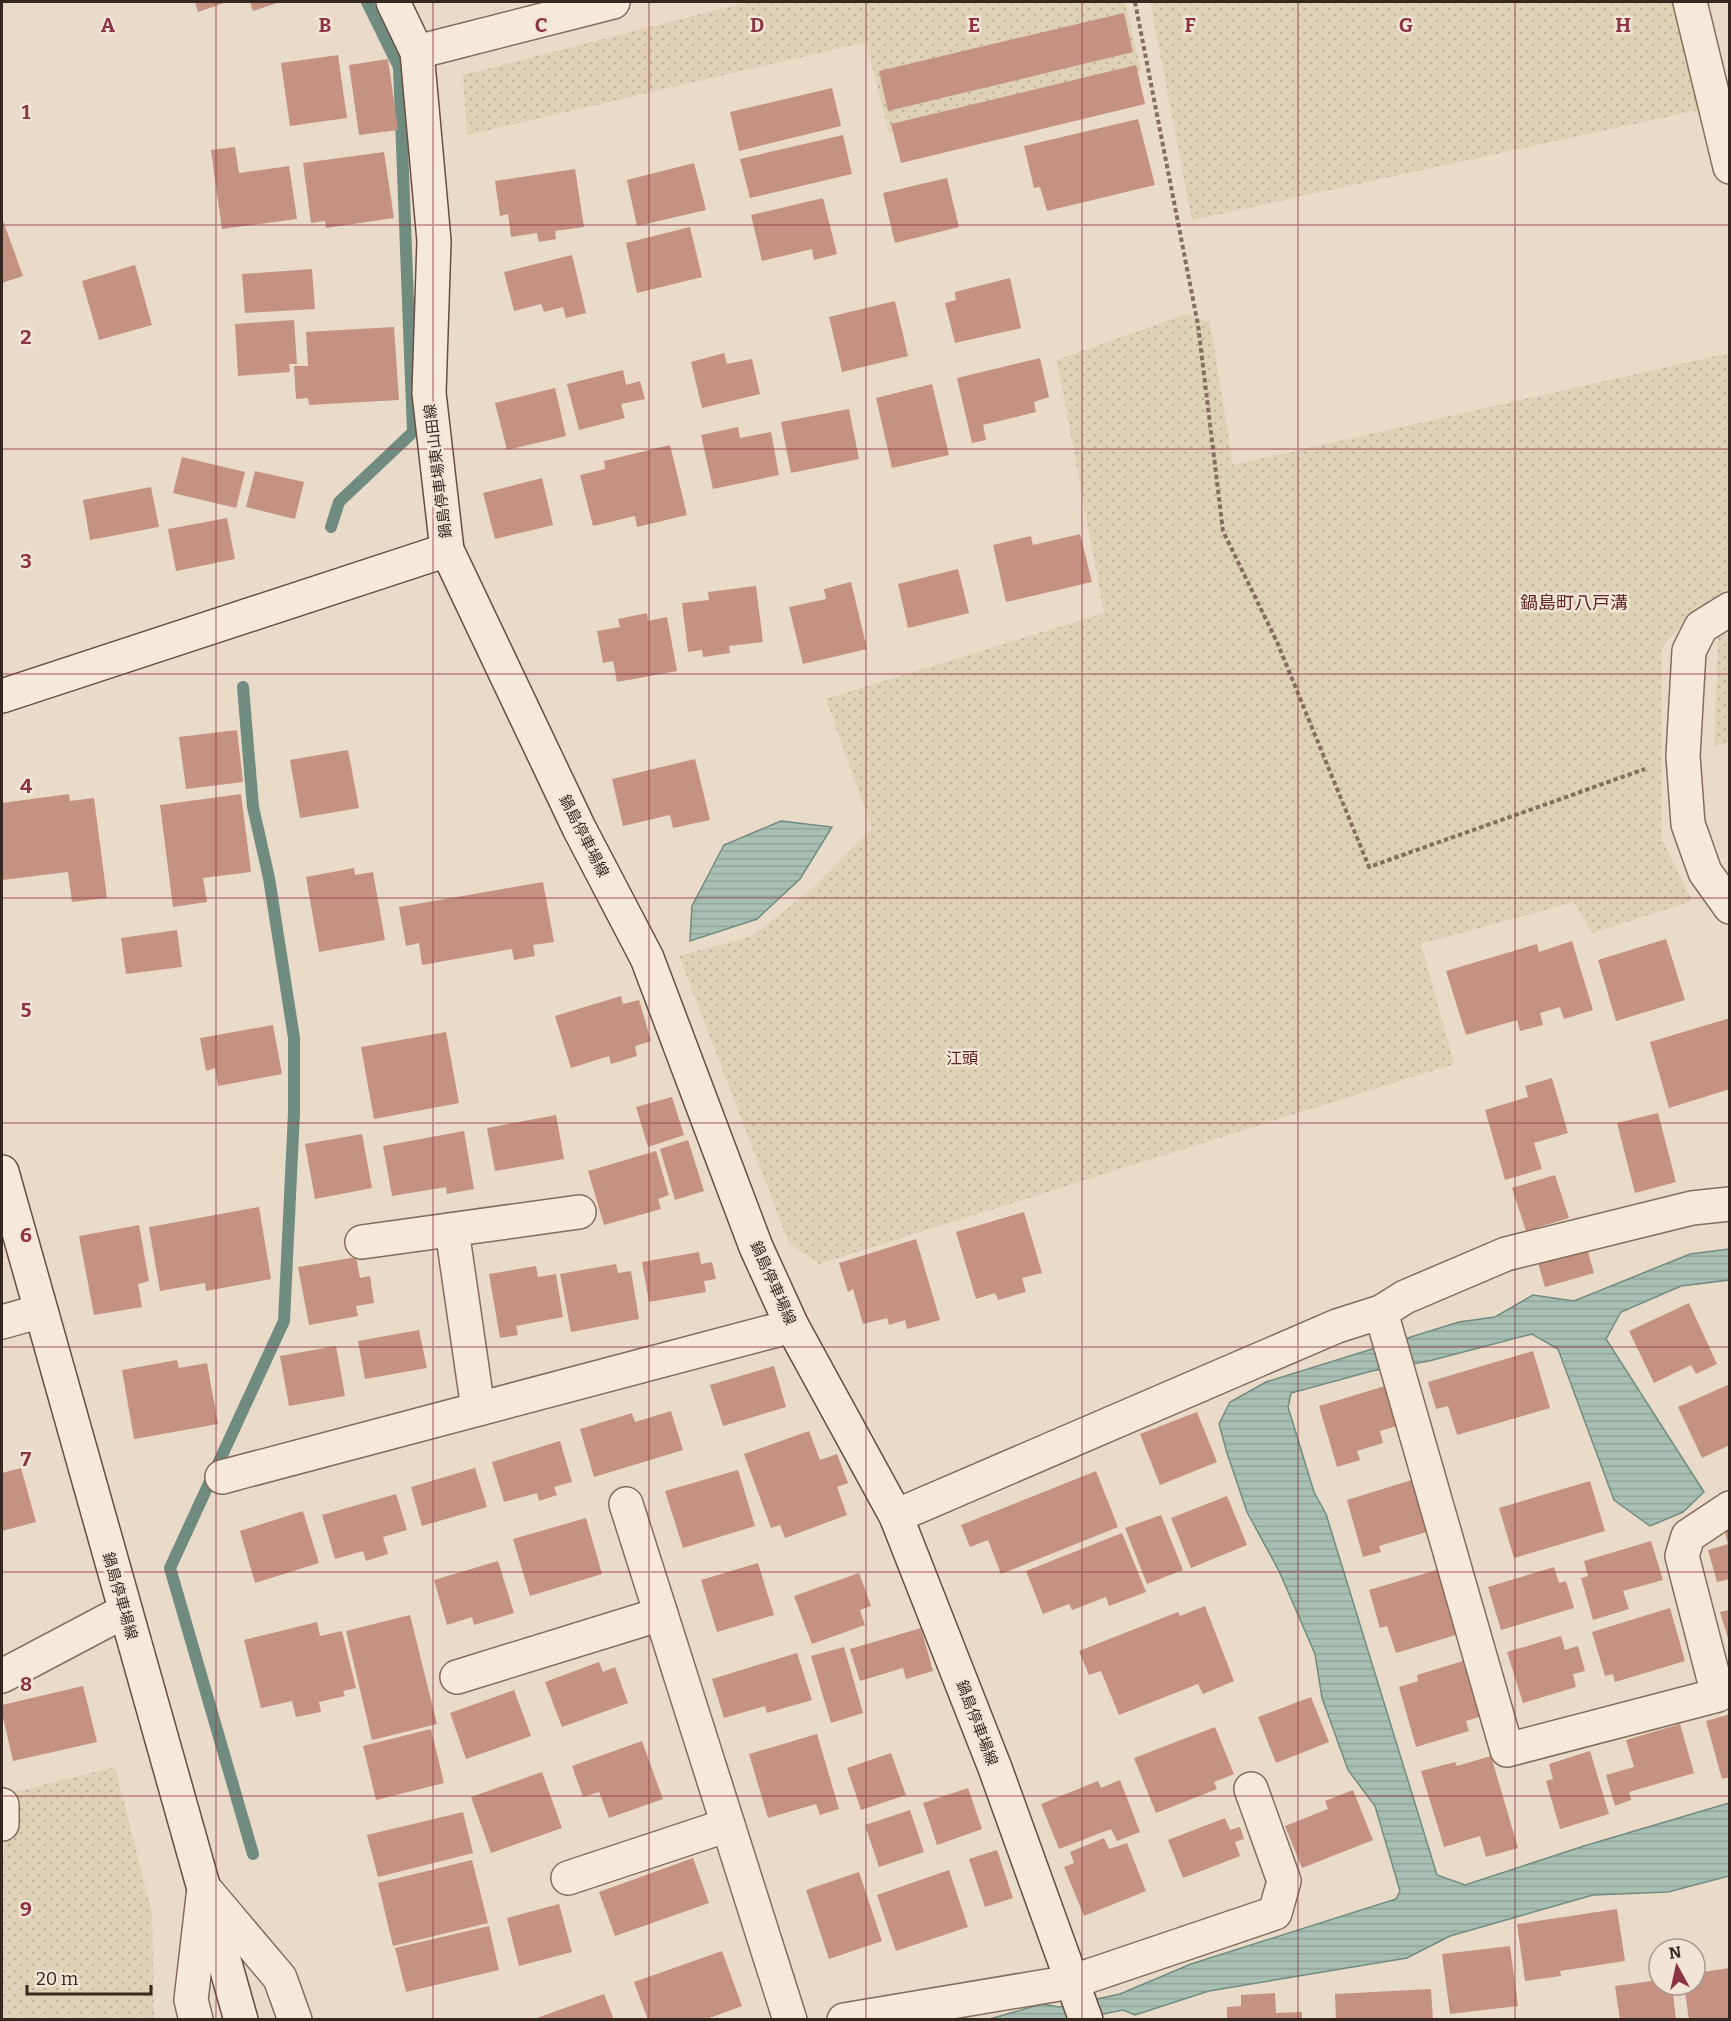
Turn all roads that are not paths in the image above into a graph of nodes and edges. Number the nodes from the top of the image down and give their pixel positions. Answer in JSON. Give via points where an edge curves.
{"nodes":[{"id":1,"x":393,"y":2,"type":"edge"},
{"id":2,"x":613,"y":2,"type":"edge"},
{"id":3,"x":1690,"y":2,"type":"edge"},
{"id":4,"x":417,"y":52,"type":"junction"},
{"id":5,"x":1730,"y":168,"type":"edge"},
{"id":6,"x":447,"y":550,"type":"junction"},
{"id":7,"x":1730,"y":609,"type":"edge"},
{"id":8,"x":2,"y":696,"type":"edge"},
{"id":9,"x":1730,"y":907,"type":"edge"},
{"id":10,"x":2,"y":1172,"type":"edge"},
{"id":11,"x":1730,"y":1204,"type":"edge"},
{"id":12,"x":579,"y":1212,"type":"dead end"},
{"id":13,"x":452,"y":1230,"type":"junction"},
{"id":14,"x":362,"y":1242,"type":"dead end"},
{"id":15,"x":41,"y":1311,"type":"junction"},
{"id":16,"x":1383,"y":1322,"type":"junction"},
{"id":17,"x":2,"y":1323,"type":"edge"},
{"id":18,"x":792,"y":1326,"type":"junction"},
{"id":19,"x":478,"y":1409,"type":"junction"},
{"id":20,"x":222,"y":1477,"type":"dead end"},
{"id":21,"x":626,"y":1504,"type":"dead end"},
{"id":22,"x":1730,"y":1508,"type":"edge"},
{"id":23,"x":896,"y":1516,"type":"junction"},
{"id":24,"x":125,"y":1611,"type":"junction"},
{"id":25,"x":662,"y":1614,"type":"junction"},
{"id":26,"x":2,"y":1676,"type":"edge"},
{"id":27,"x":457,"y":1677,"type":"dead end"},
{"id":28,"x":1724,"y":1694,"type":"edge"},
{"id":29,"x":1251,"y":1789,"type":"dead end"},
{"id":30,"x":2,"y":1805,"type":"edge"},
{"id":31,"x":2,"y":1824,"type":"edge"},
{"id":32,"x":728,"y":1825,"type":"junction"},
{"id":33,"x":568,"y":1878,"type":"dead end"},
{"id":34,"x":204,"y":1888,"type":"junction"},
{"id":35,"x":1078,"y":1999,"type":"edge"},
{"id":36,"x":196,"y":2019,"type":"edge"},
{"id":37,"x":241,"y":2019,"type":"edge"},
{"id":38,"x":295,"y":2019,"type":"edge"},
{"id":39,"x":790,"y":2019,"type":"edge"},
{"id":40,"x":843,"y":2019,"type":"edge"}],
"edges":[{"from":1,"to":4,"type":"street","name":"鍋島停車場東山田線"},
{"from":2,"to":4,"type":"street"},
{"from":3,"to":5,"type":"street"},
{"from":4,"to":6,"type":"street","name":"鍋島停車場東山田線","via":[[434,241],[429,393]]},
{"from":6,"to":8,"type":"street","name":"鍋島停車場東山田線"},
{"from":6,"to":18,"type":"street","name":"鍋島停車場線","via":[[579,828],[647,958],[756,1247]]},
{"from":7,"to":9,"type":"street","via":[[1701,627],[1689,651],[1683,756],[1688,824],[1705,872]]},
{"from":10,"to":15,"type":"street","name":"鍋島停車場線"},
{"from":11,"to":16,"type":"street","via":[[1692,1208],[1506,1254],[1405,1297]]},
{"from":12,"to":13,"type":"street"},
{"from":13,"to":14,"type":"street"},
{"from":13,"to":19,"type":"street"},
{"from":15,"to":17,"type":"street"},
{"from":15,"to":24,"type":"street","name":"鍋島停車場線"},
{"from":16,"to":23,"type":"street","via":[[1337,1326]]},
{"from":16,"to":28,"type":"street","via":[[1508,1750]]},
{"from":18,"to":19,"type":"street"},
{"from":18,"to":23,"type":"street","name":"鍋島停車場線"},
{"from":19,"to":20,"type":"street"},
{"from":21,"to":25,"type":"street"},
{"from":22,"to":28,"type":"street","via":[[1688,1536],[1682,1556]]},
{"from":23,"to":35,"type":"street","name":"鍋島停車場線","via":[[995,1768]]},
{"from":24,"to":26,"type":"street"},
{"from":24,"to":34,"type":"street","name":"鍋島停車場線"},
{"from":25,"to":27,"type":"street"},
{"from":25,"to":32,"type":"street"},
{"from":29,"to":35,"type":"street","via":[[1284,1881],[1275,1913]]},
{"from":30,"to":31,"type":"street"},
{"from":32,"to":33,"type":"street"},
{"from":32,"to":39,"type":"street"},
{"from":34,"to":36,"type":"street","via":[[191,2000]]},
{"from":34,"to":37,"type":"street","name":"鍋島停車場線"},
{"from":34,"to":38,"type":"street","via":[[280,1978]]},
{"from":35,"to":40,"type":"street"}]}
